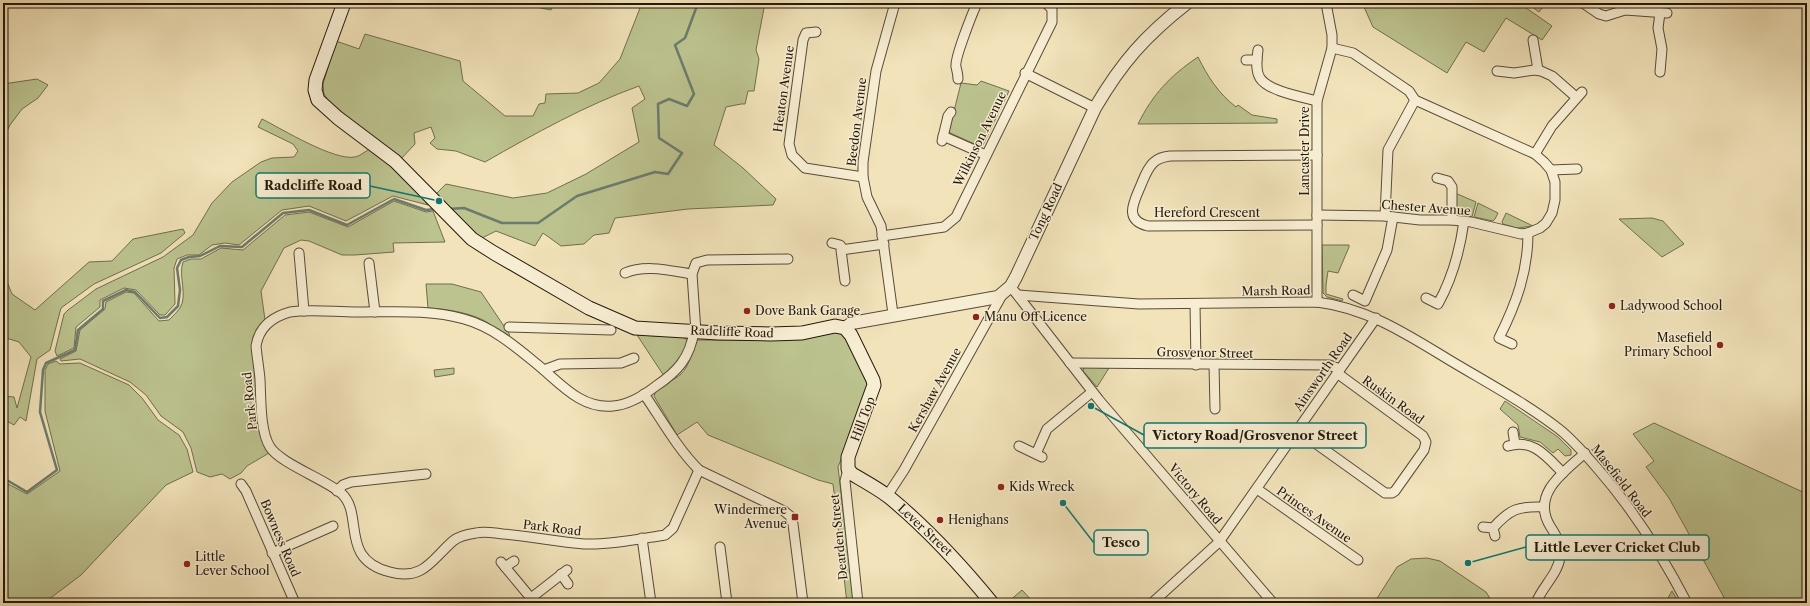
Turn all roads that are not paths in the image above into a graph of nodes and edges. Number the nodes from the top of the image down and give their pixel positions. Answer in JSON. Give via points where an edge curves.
{"nodes":[{"id":1,"x":344,"y":3,"type":"edge"},
{"id":2,"x":895,"y":3,"type":"edge"},
{"id":3,"x":977,"y":3,"type":"edge"},
{"id":4,"x":1046,"y":3,"type":"edge"},
{"id":5,"x":1187,"y":3,"type":"edge"},
{"id":6,"x":1326,"y":3,"type":"edge"},
{"id":7,"x":1583,"y":3,"type":"edge"},
{"id":8,"x":816,"y":32,"type":"dead end"},
{"id":9,"x":1533,"y":40,"type":"dead end"},
{"id":10,"x":1332,"y":48,"type":"junction"},
{"id":11,"x":1258,"y":50,"type":"dead end"},
{"id":12,"x":1246,"y":60,"type":"dead end"},
{"id":13,"x":1257,"y":60,"type":"junction"},
{"id":14,"x":1495,"y":69,"type":"dead end"},
{"id":15,"x":1538,"y":70,"type":"junction"},
{"id":16,"x":1660,"y":72,"type":"dead end"},
{"id":17,"x":1025,"y":74,"type":"junction"},
{"id":18,"x":958,"y":79,"type":"dead end"},
{"id":19,"x":1415,"y":100,"type":"junction"},
{"id":20,"x":1317,"y":101,"type":"junction"},
{"id":21,"x":1095,"y":108,"type":"junction"},
{"id":22,"x":951,"y":112,"type":"dead end"},
{"id":23,"x":1535,"y":154,"type":"junction"},
{"id":24,"x":986,"y":155,"type":"junction"},
{"id":25,"x":1317,"y":155,"type":"junction"},
{"id":26,"x":1577,"y":169,"type":"dead end"},
{"id":27,"x":1551,"y":170,"type":"junction"},
{"id":28,"x":862,"y":177,"type":"junction"},
{"id":29,"x":1437,"y":178,"type":"dead end"},
{"id":30,"x":1317,"y":215,"type":"junction"},
{"id":31,"x":1389,"y":216,"type":"junction"},
{"id":32,"x":1452,"y":220,"type":"junction"},
{"id":33,"x":1464,"y":221,"type":"junction"},
{"id":34,"x":1317,"y":225,"type":"junction"},
{"id":35,"x":1528,"y":233,"type":"junction"},
{"id":36,"x":883,"y":240,"type":"junction"},
{"id":37,"x":832,"y":243,"type":"dead end"},
{"id":38,"x":844,"y":249,"type":"junction"},
{"id":39,"x":299,"y":253,"type":"dead end"},
{"id":40,"x":788,"y":259,"type":"dead end"},
{"id":41,"x":369,"y":262,"type":"dead end"},
{"id":42,"x":625,"y":273,"type":"dead end"},
{"id":43,"x":692,"y":274,"type":"junction"},
{"id":44,"x":845,"y":281,"type":"dead end"},
{"id":45,"x":1014,"y":290,"type":"junction"},
{"id":46,"x":1002,"y":295,"type":"junction"},
{"id":47,"x":1353,"y":295,"type":"dead end"},
{"id":48,"x":1426,"y":298,"type":"dead end"},
{"id":49,"x":1318,"y":302,"type":"junction"},
{"id":50,"x":1195,"y":304,"type":"junction"},
{"id":51,"x":304,"y":311,"type":"junction"},
{"id":52,"x":375,"y":312,"type":"junction"},
{"id":53,"x":893,"y":314,"type":"junction"},
{"id":54,"x":607,"y":317,"type":"junction"},
{"id":55,"x":1376,"y":318,"type":"junction"},
{"id":56,"x":509,"y":327,"type":"dead end"},
{"id":57,"x":845,"y":328,"type":"junction"},
{"id":58,"x":594,"y":330,"type":"junction"},
{"id":59,"x":611,"y":330,"type":"dead end"},
{"id":60,"x":695,"y":332,"type":"junction"},
{"id":61,"x":1512,"y":344,"type":"dead end"},
{"id":62,"x":634,"y":358,"type":"dead end"},
{"id":63,"x":1070,"y":363,"type":"junction"},
{"id":64,"x":1196,"y":365,"type":"junction"},
{"id":65,"x":1214,"y":365,"type":"junction"},
{"id":66,"x":544,"y":370,"type":"junction"},
{"id":67,"x":1338,"y":371,"type":"junction"},
{"id":68,"x":1092,"y":392,"type":"junction"},
{"id":69,"x":644,"y":394,"type":"junction"},
{"id":70,"x":1511,"y":397,"type":"joint"},
{"id":71,"x":1215,"y":409,"type":"dead end"},
{"id":72,"x":1297,"y":430,"type":"junction"},
{"id":73,"x":1513,"y":432,"type":"dead end"},
{"id":74,"x":1019,"y":446,"type":"dead end"},
{"id":75,"x":1585,"y":454,"type":"junction"},
{"id":76,"x":848,"y":469,"type":"junction"},
{"id":77,"x":699,"y":470,"type":"junction"},
{"id":78,"x":1563,"y":473,"type":"junction"},
{"id":79,"x":426,"y":474,"type":"dead end"},
{"id":80,"x":241,"y":484,"type":"dead end"},
{"id":81,"x":1257,"y":489,"type":"junction"},
{"id":82,"x":337,"y":491,"type":"junction"},
{"id":83,"x":887,"y":496,"type":"junction"},
{"id":84,"x":1544,"y":507,"type":"junction"},
{"id":85,"x":333,"y":526,"type":"dead end"},
{"id":86,"x":1490,"y":530,"type":"dead end"},
{"id":87,"x":642,"y":538,"type":"junction"},
{"id":88,"x":1219,"y":542,"type":"junction"},
{"id":89,"x":720,"y":547,"type":"dead end"},
{"id":90,"x":272,"y":553,"type":"junction"},
{"id":91,"x":1358,"y":560,"type":"dead end"},
{"id":92,"x":514,"y":561,"type":"dead end"},
{"id":93,"x":568,"y":584,"type":"dead end"},
{"id":94,"x":533,"y":600,"type":"edge"},
{"id":95,"x":295,"y":603,"type":"edge"},
{"id":96,"x":651,"y":603,"type":"edge"},
{"id":97,"x":727,"y":603,"type":"edge"},
{"id":98,"x":803,"y":603,"type":"edge"},
{"id":99,"x":858,"y":603,"type":"edge"},
{"id":100,"x":992,"y":603,"type":"edge"},
{"id":101,"x":1152,"y":603,"type":"edge"},
{"id":102,"x":1273,"y":603,"type":"edge"},
{"id":103,"x":1536,"y":603,"type":"edge"},
{"id":104,"x":1687,"y":603,"type":"edge"}],
"edges":[{"from":1,"to":54,"type":"main road","name":"Radcliffe Road","via":[[316,80],[318,100],[395,161],[472,239]]},
{"from":2,"to":28,"type":"street","name":"Beedon Avenue","via":[[875,77]]},
{"from":3,"to":18,"type":"street","via":[[966,29],[956,65]]},
{"from":4,"to":17,"type":"street","name":"Wilkinson Avenue","via":[[1052,9],[1052,22]]},
{"from":5,"to":21,"type":"street","name":"Tong Road","via":[[1137,47],[1115,74]]},
{"from":6,"to":10,"type":"street","name":"Lancaster Drive"},
{"from":7,"to":16,"type":"street","via":[[1606,16],[1625,10],[1664,13],[1658,28],[1662,49],[1658,59]]},
{"from":8,"to":28,"type":"street","name":"Heaton Avenue","via":[[806,33],[802,40],[789,144],[792,155],[805,168]]},
{"from":9,"to":15,"type":"street"},
{"from":10,"to":19,"type":"street","via":[[1353,52],[1409,91]]},
{"from":10,"to":20,"type":"street","name":"Lancaster Drive"},
{"from":11,"to":13,"type":"street"},
{"from":12,"to":13,"type":"street"},
{"from":13,"to":20,"type":"street","via":[[1260,78],[1268,86]]},
{"from":14,"to":15,"type":"street","via":[[1514,73]]},
{"from":15,"to":23,"type":"street","via":[[1579,94],[1546,134]]},
{"from":17,"to":21,"type":"street"},
{"from":17,"to":24,"type":"street","name":"Wilkinson Avenue"},
{"from":19,"to":23,"type":"street"},
{"from":19,"to":31,"type":"street","via":[[1388,150]]},
{"from":20,"to":25,"type":"street","name":"Lancaster Drive"},
{"from":21,"to":45,"type":"street","name":"Tong Road"},
{"from":22,"to":24,"type":"street","via":[[942,139]]},
{"from":23,"to":27,"type":"street"},
{"from":24,"to":36,"type":"street","name":"Wilkinson Avenue","via":[[956,217],[951,222],[944,227]]},
{"from":25,"to":30,"type":"street","name":"Lancaster Drive"},
{"from":25,"to":34,"type":"street","name":"Hereford Crescent","via":[[1161,158],[1147,170],[1132,211],[1139,222],[1148,226]]},
{"from":26,"to":27,"type":"street"},
{"from":27,"to":35,"type":"street","via":[[1555,182],[1554,206],[1546,223]]},
{"from":28,"to":36,"type":"street","name":"Beedon Avenue","via":[[867,197],[880,223]]},
{"from":29,"to":32,"type":"street","via":[[1448,181],[1452,187]]},
{"from":30,"to":31,"type":"street","name":"Chester Avenue"},
{"from":30,"to":34,"type":"street","name":"Lancaster Drive"},
{"from":31,"to":32,"type":"street","name":"Chester Avenue","via":[[1420,220]]},
{"from":31,"to":47,"type":"street","via":[[1387,250],[1365,301]]},
{"from":32,"to":33,"type":"street","name":"Chester Avenue"},
{"from":33,"to":35,"type":"street","name":"Chester Avenue","via":[[1514,233]]},
{"from":33,"to":48,"type":"street","via":[[1445,292],[1438,304]]},
{"from":34,"to":49,"type":"street","name":"Lancaster Drive"},
{"from":35,"to":61,"type":"street","via":[[1525,272],[1511,313],[1499,338]]},
{"from":36,"to":38,"type":"street","name":"Wilkinson Avenue"},
{"from":36,"to":53,"type":"street","name":"Beedon Avenue"},
{"from":37,"to":38,"type":"street"},
{"from":38,"to":44,"type":"street","via":[[841,252]]},
{"from":39,"to":51,"type":"street","via":[[296,267]]},
{"from":40,"to":43,"type":"street","via":[[701,260],[696,263]]},
{"from":41,"to":52,"type":"street","via":[[374,273]]},
{"from":42,"to":43,"type":"street","via":[[635,269],[650,269]]},
{"from":43,"to":60,"type":"street"},
{"from":45,"to":46,"type":"street","name":"Tong Road"},
{"from":45,"to":50,"type":"street","name":"Marsh Road","via":[[1138,304]]},
{"from":45,"to":63,"type":"street","name":"Victory Road"},
{"from":46,"to":53,"type":"street"},
{"from":46,"to":83,"type":"street","name":"Kershaw Avenue"},
{"from":49,"to":50,"type":"street","name":"Marsh Road"},
{"from":49,"to":55,"type":"street","name":"Marsh Road","via":[[1342,306]]},
{"from":50,"to":64,"type":"street"},
{"from":51,"to":52,"type":"street","name":"Park Road"},
{"from":51,"to":82,"type":"street","name":"Park Road","via":[[282,314],[265,325],[259,333],[257,353],[265,432],[268,444],[274,452]]},
{"from":52,"to":66,"type":"street","name":"Park Road","via":[[435,313],[464,319],[494,332]]},
{"from":53,"to":57,"type":"street","via":[[852,322]]},
{"from":54,"to":58,"type":"street"},
{"from":54,"to":60,"type":"main road","name":"Radcliffe Road","via":[[635,328]]},
{"from":55,"to":67,"type":"street","name":"Ainsworth Road"},
{"from":55,"to":70,"type":"street","name":"Marsh Road"},
{"from":56,"to":58,"type":"street"},
{"from":57,"to":60,"type":"main road","name":"Radcliffe Road","via":[[835,326],[802,333],[771,334]]},
{"from":57,"to":76,"type":"main road","name":"Hill Top","via":[[851,335],[874,386],[848,457]]},
{"from":58,"to":59,"type":"street"},
{"from":60,"to":69,"type":"street","name":"Park Road","via":[[681,365],[669,378]]},
{"from":62,"to":66,"type":"street","via":[[622,363],[560,364]]},
{"from":63,"to":64,"type":"street","name":"Grosvenor Street"},
{"from":63,"to":68,"type":"street","name":"Victory Road"},
{"from":64,"to":65,"type":"street","name":"Grosvenor Street"},
{"from":65,"to":67,"type":"street","name":"Grosvenor Street","via":[[1329,365]]},
{"from":65,"to":71,"type":"street"},
{"from":66,"to":69,"type":"street","name":"Park Road","via":[[574,395],[592,404],[614,406],[630,402]]},
{"from":67,"to":72,"type":"street","name":"Ainsworth Road"},
{"from":67,"to":72,"type":"street","name":"Ruskin Road","via":[[1423,436],[1426,442],[1424,450],[1395,491],[1385,493]]},
{"from":68,"to":74,"type":"street","via":[[1047,429],[1039,456]]},
{"from":68,"to":88,"type":"street","name":"Victory Road"},
{"from":69,"to":77,"type":"street","via":[[673,438]]},
{"from":70,"to":75,"type":"street","name":"Masefield Road","via":[[1559,430]]},
{"from":72,"to":81,"type":"street","name":"Ainsworth Road"},
{"from":73,"to":78,"type":"street","via":[[1512,445],[1523,443],[1538,448]]},
{"from":75,"to":78,"type":"street"},
{"from":75,"to":104,"type":"street","name":"Masefield Road","via":[[1631,509]]},
{"from":76,"to":83,"type":"main road","name":"Lever Street"},
{"from":76,"to":99,"type":"street","name":"Dearden Street","via":[[845,481]]},
{"from":77,"to":87,"type":"street","name":"Park Road","via":[[673,528],[665,535]]},
{"from":77,"to":98,"type":"street","via":[[790,516]]},
{"from":78,"to":84,"type":"street","via":[[1548,488]]},
{"from":79,"to":82,"type":"street","via":[[351,482]]},
{"from":80,"to":90,"type":"street","name":"Bowness Road"},
{"from":81,"to":88,"type":"street","name":"Ainsworth Road"},
{"from":81,"to":91,"type":"street","name":"Princes Avenue"},
{"from":82,"to":87,"type":"street","name":"Park Road","via":[[350,507],[355,541],[362,555],[375,566],[391,573],[425,569],[459,537],[478,532],[586,544]]},
{"from":83,"to":100,"type":"main road","name":"Lever Street","via":[[930,532],[958,561]]},
{"from":84,"to":86,"type":"street","via":[[1512,510]]},
{"from":84,"to":103,"type":"street","via":[[1546,518],[1558,539],[1560,557],[1557,568]]},
{"from":85,"to":90,"type":"street","via":[[315,530]]},
{"from":87,"to":96,"type":"street"},
{"from":88,"to":101,"type":"street","name":"Ainsworth Road"},
{"from":88,"to":102,"type":"street","name":"Victory Road"},
{"from":89,"to":97,"type":"street"},
{"from":90,"to":95,"type":"street","name":"Bowness Road"},
{"from":92,"to":94,"type":"street","via":[[503,565]]},
{"from":93,"to":94,"type":"street","via":[[564,572]]}]}
